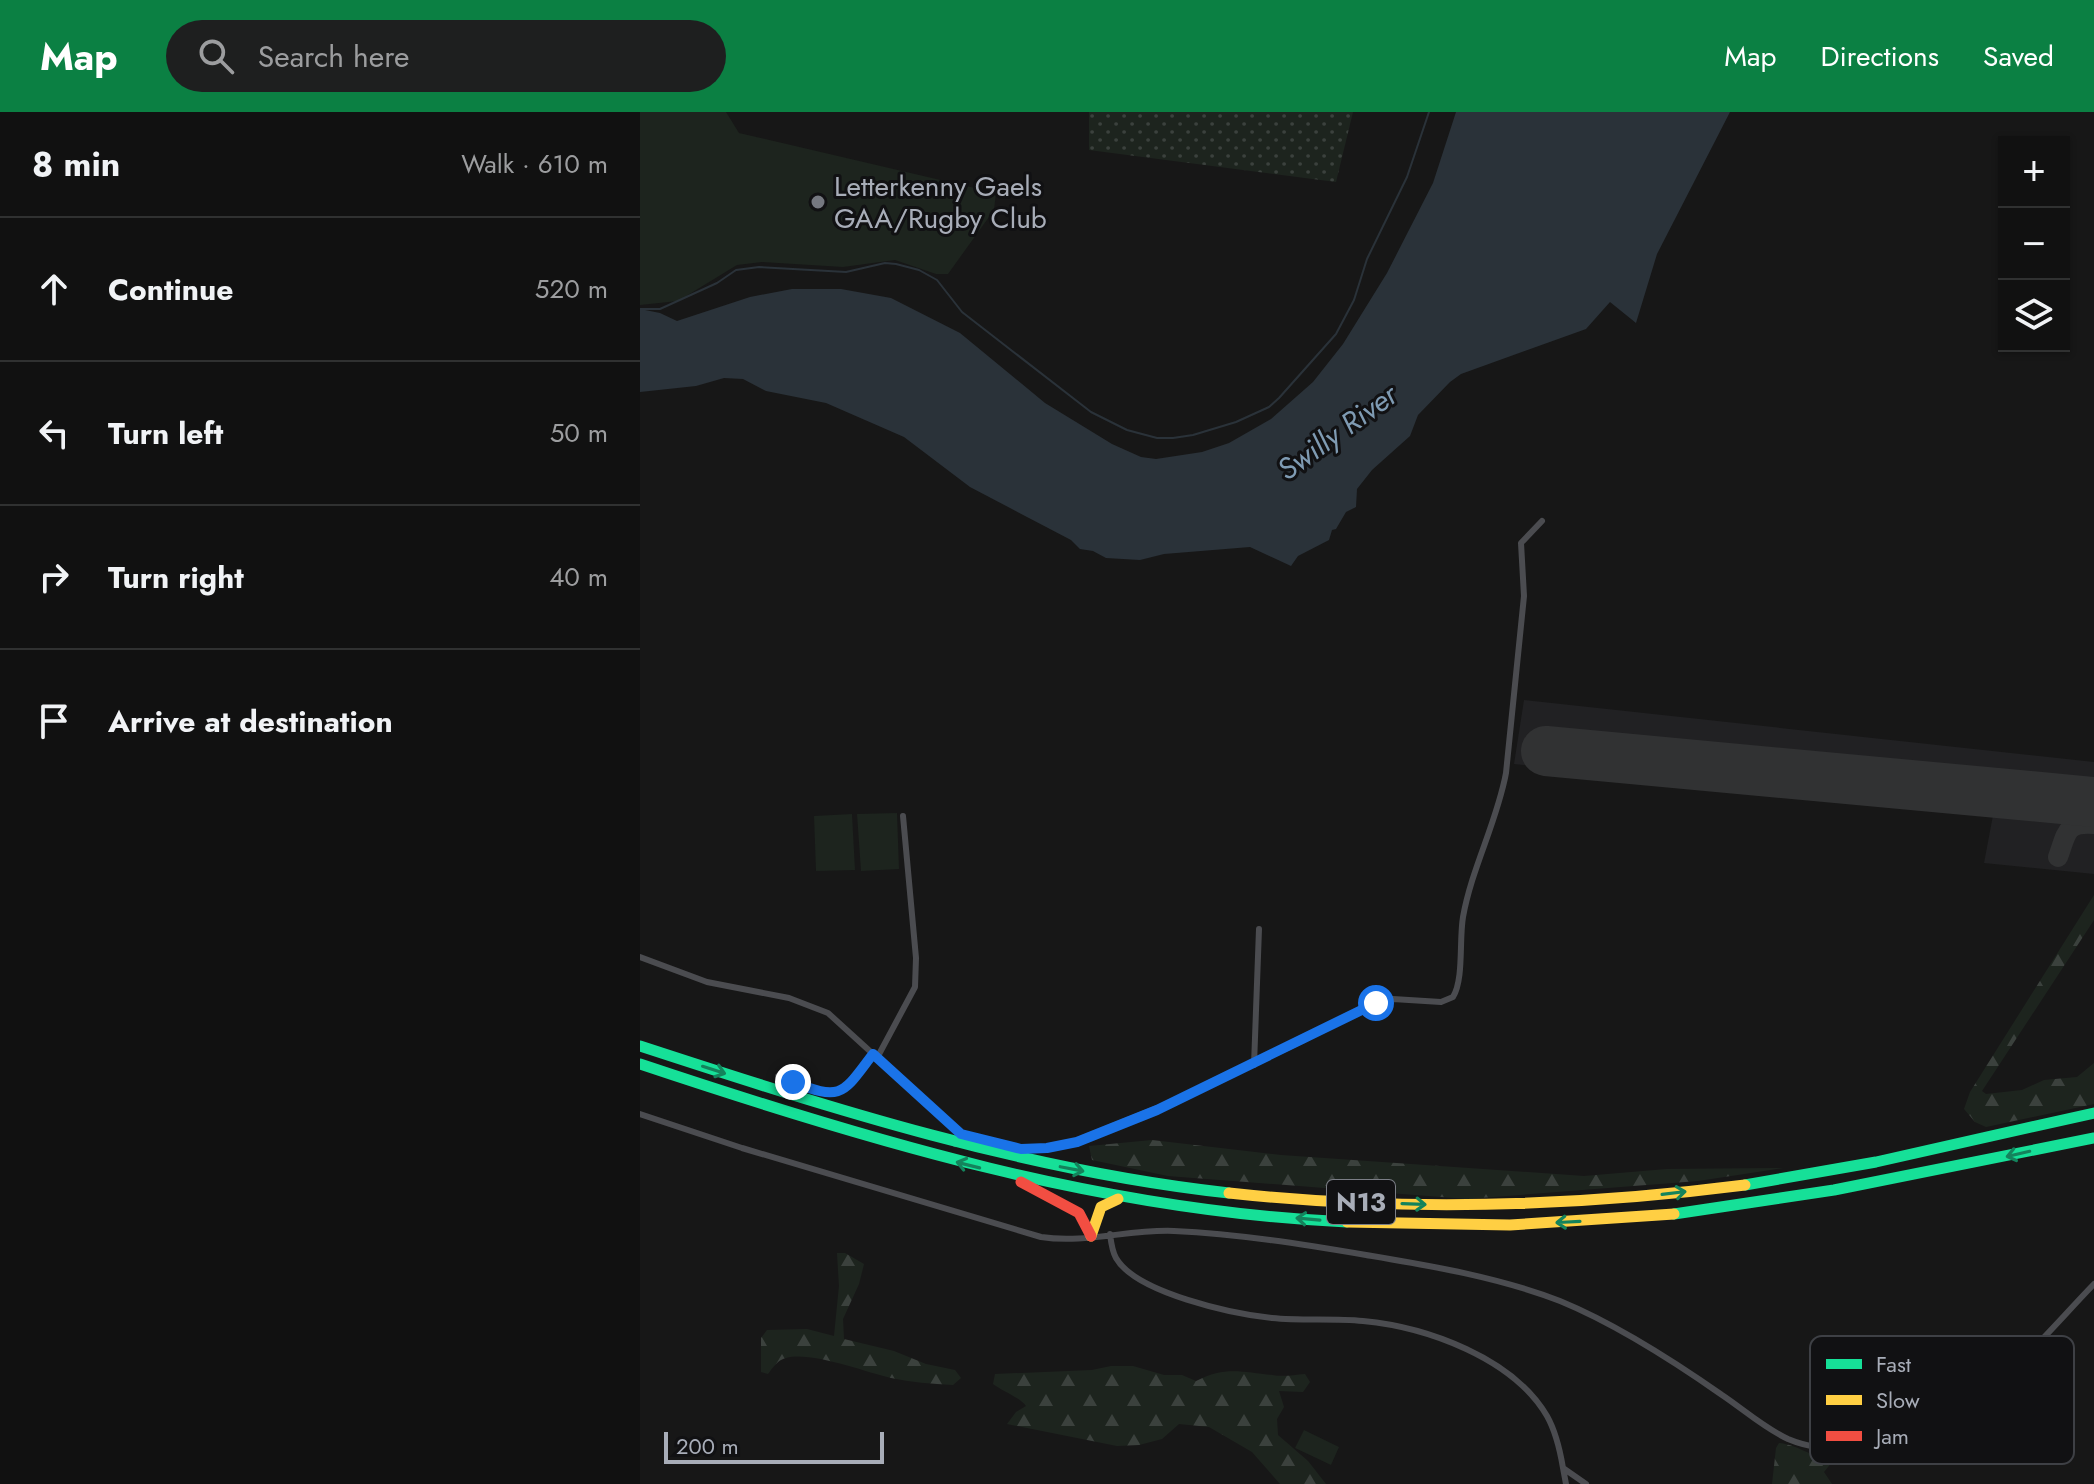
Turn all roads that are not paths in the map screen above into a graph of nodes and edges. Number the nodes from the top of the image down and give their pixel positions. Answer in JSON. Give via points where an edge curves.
{"nodes":[{"id":1,"x":1542,"y":521,"type":"dead end"},
{"id":2,"x":903,"y":816,"type":"dead end"},
{"id":3,"x":1259,"y":929,"type":"dead end"},
{"id":4,"x":640,"y":957,"type":"edge"},
{"id":5,"x":640,"y":1046,"type":"edge"},
{"id":6,"x":875,"y":1056,"type":"junction"},
{"id":7,"x":640,"y":1064,"type":"edge"},
{"id":8,"x":1254,"y":1065,"type":"junction"},
{"id":9,"x":778,"y":1076,"type":"dead end"},
{"id":10,"x":2094,"y":1113,"type":"edge"},
{"id":11,"x":640,"y":1114,"type":"edge"},
{"id":12,"x":2094,"y":1138,"type":"edge"},
{"id":13,"x":958,"y":1139,"type":"junction"},
{"id":14,"x":1008,"y":1175,"type":"junction"},
{"id":15,"x":1128,"y":1198,"type":"junction"},
{"id":16,"x":1110,"y":1234,"type":"junction"},
{"id":17,"x":1091,"y":1236,"type":"junction"},
{"id":18,"x":2094,"y":1284,"type":"edge"},
{"id":19,"x":2043,"y":1336,"type":"edge"},
{"id":20,"x":1810,"y":1445,"type":"edge"},
{"id":21,"x":1563,"y":1468,"type":"junction"},
{"id":22,"x":1566,"y":1484,"type":"edge"},
{"id":23,"x":1586,"y":1484,"type":"edge"}],
"edges":[{"from":1,"to":8,"type":"street","via":[[1521,543],[1524,596],[1506,773],[1464,910],[1456,992],[1445,1002],[1393,999],[1369,1005]]},
{"from":2,"to":6,"type":"street","via":[[915,987]]},
{"from":3,"to":8,"type":"street"},
{"from":4,"to":6,"type":"street","via":[[723,986],[809,1003],[843,1024]]},
{"from":5,"to":13,"type":"highway","number":"N13","one_way":true,"via":[[848,1114]]},
{"from":6,"to":9,"type":"street","via":[[836,1094]]},
{"from":6,"to":13,"type":"street"},
{"from":14,"to":7,"type":"highway","number":"N13","one_way":true,"via":[[873,1140]]},
{"from":8,"to":13,"type":"street","via":[[1063,1146],[1021,1149]]},
{"from":13,"to":10,"type":"highway","number":"N13","one_way":true,"via":[[1091,1173],[1216,1192],[1371,1203],[1491,1204],[1741,1185]]},
{"from":11,"to":17,"type":"street","via":[[992,1225],[1051,1239]]},
{"from":12,"to":15,"type":"highway","number":"N13","one_way":true,"via":[[1797,1198],[1584,1221],[1326,1221]]},
{"from":14,"to":15,"type":"highway","number":"N13"},
{"from":14,"to":17,"type":"highway","via":[[1079,1213]]},
{"from":15,"to":17,"type":"highway","via":[[1103,1203]]},
{"from":16,"to":17,"type":"street"},
{"from":16,"to":20,"type":"street","via":[[1173,1231],[1293,1242],[1505,1283],[1568,1305],[1618,1331],[1787,1438]]},
{"from":16,"to":21,"type":"street","via":[[1124,1268],[1170,1294],[1263,1317],[1377,1323],[1478,1355],[1513,1379],[1546,1414]]},
{"from":18,"to":19,"type":"street"},
{"from":21,"to":22,"type":"street"},
{"from":21,"to":23,"type":"street"}]}
